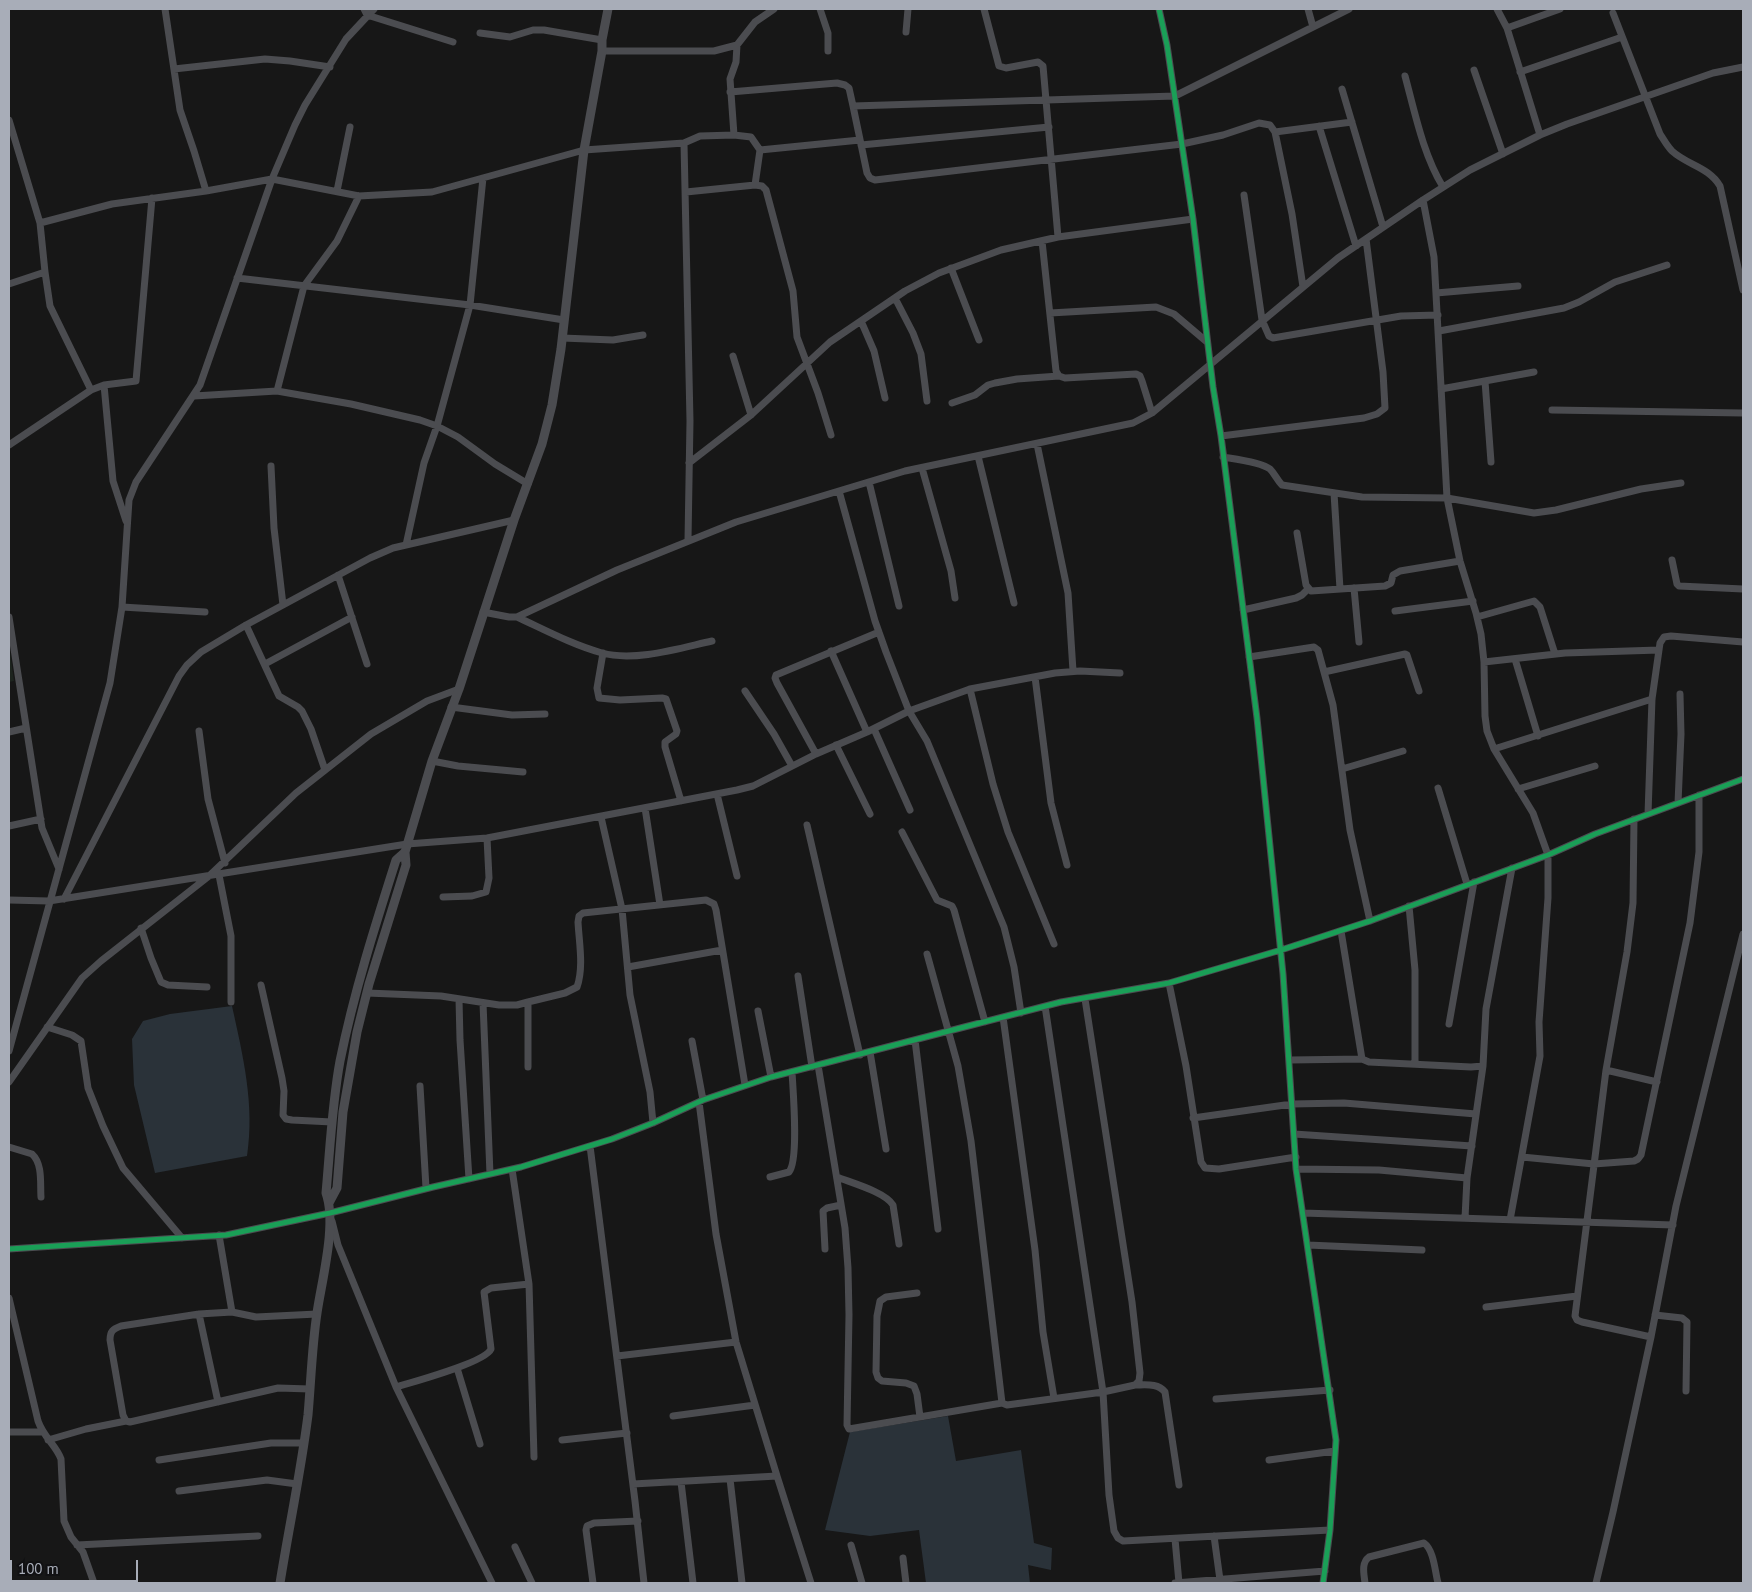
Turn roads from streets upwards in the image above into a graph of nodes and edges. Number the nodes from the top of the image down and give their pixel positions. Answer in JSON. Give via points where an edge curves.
{"nodes":[{"id":1,"x":166,"y":9,"type":"edge"},
{"id":2,"x":374,"y":9,"type":"edge"},
{"id":3,"x":608,"y":9,"type":"edge"},
{"id":4,"x":774,"y":9,"type":"edge"},
{"id":5,"x":820,"y":9,"type":"edge"},
{"id":6,"x":908,"y":9,"type":"edge"},
{"id":7,"x":984,"y":9,"type":"edge"},
{"id":8,"x":1159,"y":9,"type":"edge"},
{"id":9,"x":1308,"y":9,"type":"edge"},
{"id":10,"x":1349,"y":9,"type":"edge"},
{"id":11,"x":1497,"y":9,"type":"edge"},
{"id":12,"x":1560,"y":9,"type":"edge"},
{"id":13,"x":366,"y":12,"type":"edge"},
{"id":14,"x":1613,"y":12,"type":"dead end"},
{"id":15,"x":1314,"y":27,"type":"junction"},
{"id":16,"x":1507,"y":28,"type":"junction"},
{"id":17,"x":906,"y":32,"type":"dead end"},
{"id":18,"x":480,"y":33,"type":"dead end"},
{"id":19,"x":1622,"y":37,"type":"junction"},
{"id":20,"x":602,"y":40,"type":"junction"},
{"id":21,"x":453,"y":42,"type":"dead end"},
{"id":22,"x":737,"y":45,"type":"junction"},
{"id":23,"x":602,"y":51,"type":"junction"},
{"id":24,"x":828,"y":51,"type":"dead end"},
{"id":25,"x":330,"y":68,"type":"junction"},
{"id":26,"x":174,"y":69,"type":"junction"},
{"id":27,"x":1742,"y":69,"type":"edge"},
{"id":28,"x":1474,"y":70,"type":"dead end"},
{"id":29,"x":1520,"y":72,"type":"junction"},
{"id":30,"x":1405,"y":76,"type":"dead end"},
{"id":31,"x":1342,"y":89,"type":"dead end"},
{"id":32,"x":730,"y":92,"type":"junction"},
{"id":33,"x":1175,"y":96,"type":"junction"},
{"id":34,"x":1646,"y":97,"type":"junction"},
{"id":35,"x":1047,"y":100,"type":"junction"},
{"id":36,"x":853,"y":106,"type":"junction"},
{"id":37,"x":9,"y":120,"type":"edge"},
{"id":38,"x":1352,"y":122,"type":"junction"},
{"id":39,"x":1319,"y":126,"type":"junction"},
{"id":40,"x":350,"y":127,"type":"dead end"},
{"id":41,"x":1049,"y":127,"type":"junction"},
{"id":42,"x":1275,"y":132,"type":"junction"},
{"id":43,"x":734,"y":135,"type":"junction"},
{"id":44,"x":1540,"y":135,"type":"junction"},
{"id":45,"x":684,"y":143,"type":"junction"},
{"id":46,"x":861,"y":143,"type":"junction"},
{"id":47,"x":1182,"y":144,"type":"junction"},
{"id":48,"x":584,"y":150,"type":"junction"},
{"id":49,"x":760,"y":150,"type":"junction"},
{"id":50,"x":1503,"y":154,"type":"junction"},
{"id":51,"x":1052,"y":159,"type":"junction"},
{"id":52,"x":483,"y":178,"type":"junction"},
{"id":53,"x":272,"y":179,"type":"junction"},
{"id":54,"x":755,"y":184,"type":"junction"},
{"id":55,"x":1443,"y":187,"type":"junction"},
{"id":56,"x":206,"y":191,"type":"junction"},
{"id":57,"x":337,"y":191,"type":"junction"},
{"id":58,"x":686,"y":192,"type":"junction"},
{"id":59,"x":1244,"y":195,"type":"dead end"},
{"id":60,"x":360,"y":196,"type":"junction"},
{"id":61,"x":152,"y":198,"type":"junction"},
{"id":62,"x":1423,"y":200,"type":"junction"},
{"id":63,"x":1193,"y":220,"type":"junction"},
{"id":64,"x":40,"y":222,"type":"junction"},
{"id":65,"x":1383,"y":227,"type":"junction"},
{"id":66,"x":1058,"y":237,"type":"junction"},
{"id":67,"x":1366,"y":240,"type":"junction"},
{"id":68,"x":1042,"y":241,"type":"junction"},
{"id":69,"x":1356,"y":246,"type":"junction"},
{"id":70,"x":1667,"y":265,"type":"dead end"},
{"id":71,"x":951,"y":268,"type":"junction"},
{"id":72,"x":45,"y":272,"type":"junction"},
{"id":73,"x":237,"y":278,"type":"junction"},
{"id":74,"x":9,"y":284,"type":"edge"},
{"id":75,"x":304,"y":286,"type":"junction"},
{"id":76,"x":1518,"y":286,"type":"dead end"},
{"id":77,"x":1302,"y":287,"type":"junction"},
{"id":78,"x":1743,"y":290,"type":"edge"},
{"id":79,"x":1436,"y":293,"type":"junction"},
{"id":80,"x":895,"y":298,"type":"junction"},
{"id":81,"x":470,"y":305,"type":"junction"},
{"id":82,"x":1050,"y":314,"type":"junction"},
{"id":83,"x":1438,"y":315,"type":"junction"},
{"id":84,"x":564,"y":320,"type":"junction"},
{"id":85,"x":1262,"y":320,"type":"junction"},
{"id":86,"x":1376,"y":320,"type":"junction"},
{"id":87,"x":861,"y":321,"type":"junction"},
{"id":88,"x":1439,"y":331,"type":"junction"},
{"id":89,"x":642,"y":335,"type":"dead end"},
{"id":90,"x":562,"y":338,"type":"junction"},
{"id":91,"x":979,"y":340,"type":"dead end"},
{"id":92,"x":1207,"y":342,"type":"junction"},
{"id":93,"x":733,"y":356,"type":"dead end"},
{"id":94,"x":807,"y":363,"type":"junction"},
{"id":95,"x":1210,"y":365,"type":"junction"},
{"id":96,"x":1534,"y":372,"type":"dead end"},
{"id":97,"x":1059,"y":376,"type":"junction"},
{"id":98,"x":1485,"y":381,"type":"junction"},
{"id":99,"x":104,"y":385,"type":"junction"},
{"id":100,"x":1441,"y":389,"type":"junction"},
{"id":101,"x":91,"y":390,"type":"junction"},
{"id":102,"x":277,"y":391,"type":"junction"},
{"id":103,"x":194,"y":396,"type":"junction"},
{"id":104,"x":885,"y":398,"type":"dead end"},
{"id":105,"x":928,"y":401,"type":"dead end"},
{"id":106,"x":952,"y":403,"type":"dead end"},
{"id":107,"x":1552,"y":410,"type":"dead end"},
{"id":108,"x":1743,"y":412,"type":"edge"},
{"id":109,"x":1152,"y":413,"type":"junction"},
{"id":110,"x":751,"y":415,"type":"junction"},
{"id":111,"x":437,"y":426,"type":"junction"},
{"id":112,"x":831,"y":435,"type":"dead end"},
{"id":113,"x":1220,"y":436,"type":"junction"},
{"id":114,"x":9,"y":444,"type":"edge"},
{"id":115,"x":1037,"y":444,"type":"junction"},
{"id":116,"x":978,"y":456,"type":"junction"},
{"id":117,"x":1223,"y":457,"type":"junction"},
{"id":118,"x":1491,"y":462,"type":"dead end"},
{"id":119,"x":689,"y":463,"type":"junction"},
{"id":120,"x":271,"y":466,"type":"dead end"},
{"id":121,"x":922,"y":468,"type":"junction"},
{"id":122,"x":869,"y":482,"type":"junction"},
{"id":123,"x":1680,"y":483,"type":"dead end"},
{"id":124,"x":528,"y":484,"type":"junction"},
{"id":125,"x":840,"y":491,"type":"junction"},
{"id":126,"x":1334,"y":493,"type":"junction"},
{"id":127,"x":1448,"y":498,"type":"junction"},
{"id":128,"x":514,"y":520,"type":"junction"},
{"id":129,"x":127,"y":525,"type":"junction"},
{"id":130,"x":1297,"y":533,"type":"dead end"},
{"id":131,"x":688,"y":540,"type":"junction"},
{"id":132,"x":406,"y":545,"type":"junction"},
{"id":133,"x":1672,"y":560,"type":"dead end"},
{"id":134,"x":1460,"y":561,"type":"junction"},
{"id":135,"x":338,"y":575,"type":"junction"},
{"id":136,"x":1354,"y":588,"type":"junction"},
{"id":137,"x":1308,"y":589,"type":"junction"},
{"id":138,"x":1340,"y":589,"type":"junction"},
{"id":139,"x":1743,"y":589,"type":"edge"},
{"id":140,"x":956,"y":598,"type":"dead end"},
{"id":141,"x":1473,"y":601,"type":"junction"},
{"id":142,"x":1014,"y":603,"type":"dead end"},
{"id":143,"x":283,"y":605,"type":"junction"},
{"id":144,"x":899,"y":606,"type":"dead end"},
{"id":145,"x":122,"y":607,"type":"junction"},
{"id":146,"x":1243,"y":610,"type":"junction"},
{"id":147,"x":1395,"y":611,"type":"dead end"},
{"id":148,"x":205,"y":612,"type":"dead end"},
{"id":149,"x":483,"y":612,"type":"junction"},
{"id":150,"x":9,"y":617,"type":"edge"},
{"id":151,"x":352,"y":617,"type":"junction"},
{"id":152,"x":517,"y":617,"type":"junction"},
{"id":153,"x":1477,"y":617,"type":"junction"},
{"id":154,"x":246,"y":625,"type":"junction"},
{"id":155,"x":879,"y":632,"type":"junction"},
{"id":156,"x":712,"y":641,"type":"dead end"},
{"id":157,"x":1359,"y":642,"type":"dead end"},
{"id":158,"x":1743,"y":642,"type":"edge"},
{"id":159,"x":1659,"y":650,"type":"junction"},
{"id":160,"x":831,"y":651,"type":"junction"},
{"id":161,"x":603,"y":653,"type":"junction"},
{"id":162,"x":1555,"y":654,"type":"junction"},
{"id":163,"x":1249,"y":657,"type":"junction"},
{"id":164,"x":1515,"y":659,"type":"junction"},
{"id":165,"x":1484,"y":662,"type":"junction"},
{"id":166,"x":265,"y":664,"type":"junction"},
{"id":167,"x":367,"y":664,"type":"dead end"},
{"id":168,"x":1073,"y":672,"type":"junction"},
{"id":169,"x":1324,"y":672,"type":"junction"},
{"id":170,"x":1120,"y":673,"type":"dead end"},
{"id":171,"x":1035,"y":677,"type":"junction"},
{"id":172,"x":459,"y":689,"type":"junction"},
{"id":173,"x":970,"y":689,"type":"junction"},
{"id":174,"x":745,"y":691,"type":"dead end"},
{"id":175,"x":1419,"y":691,"type":"dead end"},
{"id":176,"x":1680,"y":694,"type":"dead end"},
{"id":177,"x":1652,"y":700,"type":"junction"},
{"id":178,"x":451,"y":707,"type":"junction"},
{"id":179,"x":909,"y":711,"type":"junction"},
{"id":180,"x":544,"y":714,"type":"dead end"},
{"id":181,"x":26,"y":728,"type":"junction"},
{"id":182,"x":199,"y":731,"type":"dead end"},
{"id":183,"x":870,"y":731,"type":"junction"},
{"id":184,"x":9,"y":732,"type":"edge"},
{"id":185,"x":1538,"y":736,"type":"junction"},
{"id":186,"x":836,"y":745,"type":"junction"},
{"id":187,"x":1494,"y":749,"type":"junction"},
{"id":188,"x":1403,"y":751,"type":"dead end"},
{"id":189,"x":816,"y":754,"type":"junction"},
{"id":190,"x":432,"y":761,"type":"junction"},
{"id":191,"x":792,"y":766,"type":"junction"},
{"id":192,"x":1595,"y":766,"type":"dead end"},
{"id":193,"x":1342,"y":769,"type":"junction"},
{"id":194,"x":325,"y":770,"type":"junction"},
{"id":195,"x":523,"y":772,"type":"dead end"},
{"id":196,"x":1743,"y":779,"type":"edge"},
{"id":197,"x":1438,"y":788,"type":"dead end"},
{"id":198,"x":1518,"y":790,"type":"junction"},
{"id":199,"x":717,"y":794,"type":"junction"},
{"id":200,"x":1699,"y":795,"type":"junction"},
{"id":201,"x":681,"y":801,"type":"junction"},
{"id":202,"x":1678,"y":803,"type":"junction"},
{"id":203,"x":645,"y":808,"type":"junction"},
{"id":204,"x":910,"y":810,"type":"dead end"},
{"id":205,"x":870,"y":814,"type":"dead end"},
{"id":206,"x":1648,"y":814,"type":"junction"},
{"id":207,"x":601,"y":817,"type":"junction"},
{"id":208,"x":1634,"y":819,"type":"junction"},
{"id":209,"x":41,"y":820,"type":"junction"},
{"id":210,"x":807,"y":825,"type":"dead end"},
{"id":211,"x":9,"y":826,"type":"edge"},
{"id":212,"x":902,"y":832,"type":"dead end"},
{"id":213,"x":487,"y":838,"type":"junction"},
{"id":214,"x":406,"y":848,"type":"junction"},
{"id":215,"x":1548,"y":854,"type":"junction"},
{"id":216,"x":224,"y":863,"type":"junction"},
{"id":217,"x":1067,"y":865,"type":"dead end"},
{"id":218,"x":1512,"y":868,"type":"junction"},
{"id":219,"x":59,"y":870,"type":"junction"},
{"id":220,"x":219,"y":875,"type":"junction"},
{"id":221,"x":209,"y":876,"type":"junction"},
{"id":222,"x":737,"y":876,"type":"dead end"},
{"id":223,"x":1474,"y":882,"type":"junction"},
{"id":224,"x":1467,"y":884,"type":"junction"},
{"id":225,"x":443,"y":897,"type":"dead end"},
{"id":226,"x":64,"y":899,"type":"junction"},
{"id":227,"x":9,"y":900,"type":"edge"},
{"id":228,"x":49,"y":901,"type":"junction"},
{"id":229,"x":660,"y":905,"type":"junction"},
{"id":230,"x":1409,"y":906,"type":"junction"},
{"id":231,"x":622,"y":910,"type":"junction"},
{"id":232,"x":1370,"y":921,"type":"junction"},
{"id":233,"x":142,"y":928,"type":"junction"},
{"id":234,"x":1341,"y":930,"type":"junction"},
{"id":235,"x":1743,"y":934,"type":"edge"},
{"id":236,"x":1054,"y":944,"type":"dead end"},
{"id":237,"x":722,"y":950,"type":"junction"},
{"id":238,"x":1281,"y":950,"type":"junction"},
{"id":239,"x":927,"y":954,"type":"dead end"},
{"id":240,"x":628,"y":968,"type":"junction"},
{"id":241,"x":798,"y":976,"type":"dead end"},
{"id":242,"x":1169,"y":983,"type":"junction"},
{"id":243,"x":261,"y":985,"type":"dead end"},
{"id":244,"x":207,"y":987,"type":"dead end"},
{"id":245,"x":367,"y":993,"type":"junction"},
{"id":246,"x":459,"y":999,"type":"junction"},
{"id":247,"x":1085,"y":999,"type":"junction"},
{"id":248,"x":231,"y":1002,"type":"dead end"},
{"id":249,"x":528,"y":1002,"type":"junction"},
{"id":250,"x":483,"y":1003,"type":"junction"},
{"id":251,"x":1045,"y":1006,"type":"junction"},
{"id":252,"x":758,"y":1011,"type":"dead end"},
{"id":253,"x":1021,"y":1013,"type":"junction"},
{"id":254,"x":1003,"y":1017,"type":"junction"},
{"id":255,"x":985,"y":1022,"type":"junction"},
{"id":256,"x":1449,"y":1024,"type":"dead end"},
{"id":257,"x":47,"y":1027,"type":"junction"},
{"id":258,"x":948,"y":1032,"type":"junction"},
{"id":259,"x":915,"y":1040,"type":"junction"},
{"id":260,"x":692,"y":1041,"type":"dead end"},
{"id":261,"x":9,"y":1051,"type":"edge"},
{"id":262,"x":870,"y":1052,"type":"junction"},
{"id":263,"x":860,"y":1055,"type":"junction"},
{"id":264,"x":1362,"y":1059,"type":"junction"},
{"id":265,"x":1290,"y":1060,"type":"junction"},
{"id":266,"x":1415,"y":1064,"type":"junction"},
{"id":267,"x":528,"y":1066,"type":"dead end"},
{"id":268,"x":815,"y":1066,"type":"junction"},
{"id":269,"x":1482,"y":1066,"type":"junction"},
{"id":270,"x":1606,"y":1070,"type":"junction"},
{"id":271,"x":792,"y":1072,"type":"junction"},
{"id":272,"x":771,"y":1077,"type":"junction"},
{"id":273,"x":9,"y":1082,"type":"edge"},
{"id":274,"x":1656,"y":1082,"type":"junction"},
{"id":275,"x":745,"y":1085,"type":"junction"},
{"id":276,"x":420,"y":1086,"type":"dead end"},
{"id":277,"x":701,"y":1101,"type":"junction"},
{"id":278,"x":1292,"y":1104,"type":"junction"},
{"id":279,"x":1476,"y":1114,"type":"junction"},
{"id":280,"x":1193,"y":1118,"type":"junction"},
{"id":281,"x":332,"y":1122,"type":"junction"},
{"id":282,"x":653,"y":1124,"type":"junction"},
{"id":283,"x":1294,"y":1134,"type":"junction"},
{"id":284,"x":590,"y":1146,"type":"junction"},
{"id":285,"x":1472,"y":1146,"type":"junction"},
{"id":286,"x":9,"y":1147,"type":"edge"},
{"id":287,"x":886,"y":1149,"type":"dead end"},
{"id":288,"x":1296,"y":1157,"type":"junction"},
{"id":289,"x":1522,"y":1157,"type":"junction"},
{"id":290,"x":1594,"y":1164,"type":"junction"},
{"id":291,"x":1296,"y":1169,"type":"junction"},
{"id":292,"x":512,"y":1170,"type":"junction"},
{"id":293,"x":490,"y":1174,"type":"junction"},
{"id":294,"x":770,"y":1177,"type":"dead end"},
{"id":295,"x":837,"y":1177,"type":"junction"},
{"id":296,"x":1467,"y":1178,"type":"junction"},
{"id":297,"x":469,"y":1179,"type":"junction"},
{"id":298,"x":426,"y":1188,"type":"junction"},
{"id":299,"x":41,"y":1197,"type":"dead end"},
{"id":300,"x":329,"y":1203,"type":"junction"},
{"id":301,"x":841,"y":1205,"type":"junction"},
{"id":302,"x":330,"y":1213,"type":"junction"},
{"id":303,"x":1304,"y":1213,"type":"junction"},
{"id":304,"x":1465,"y":1218,"type":"junction"},
{"id":305,"x":1510,"y":1220,"type":"junction"},
{"id":306,"x":1587,"y":1224,"type":"junction"},
{"id":307,"x":1673,"y":1225,"type":"junction"},
{"id":308,"x":938,"y":1229,"type":"dead end"},
{"id":309,"x":219,"y":1235,"type":"junction"},
{"id":310,"x":182,"y":1238,"type":"junction"},
{"id":311,"x":899,"y":1244,"type":"dead end"},
{"id":312,"x":1308,"y":1245,"type":"junction"},
{"id":313,"x":9,"y":1249,"type":"edge"},
{"id":314,"x":825,"y":1249,"type":"dead end"},
{"id":315,"x":1422,"y":1250,"type":"dead end"},
{"id":316,"x":529,"y":1284,"type":"junction"},
{"id":317,"x":917,"y":1293,"type":"dead end"},
{"id":318,"x":1577,"y":1296,"type":"junction"},
{"id":319,"x":9,"y":1298,"type":"edge"},
{"id":320,"x":1486,"y":1307,"type":"dead end"},
{"id":321,"x":232,"y":1312,"type":"junction"},
{"id":322,"x":199,"y":1314,"type":"junction"},
{"id":323,"x":317,"y":1314,"type":"junction"},
{"id":324,"x":1655,"y":1315,"type":"junction"},
{"id":325,"x":1651,"y":1337,"type":"junction"},
{"id":326,"x":736,"y":1342,"type":"junction"},
{"id":327,"x":617,"y":1356,"type":"junction"},
{"id":328,"x":457,"y":1368,"type":"junction"},
{"id":329,"x":1135,"y":1385,"type":"junction"},
{"id":330,"x":396,"y":1387,"type":"junction"},
{"id":331,"x":310,"y":1389,"type":"junction"},
{"id":332,"x":1330,"y":1390,"type":"junction"},
{"id":333,"x":1686,"y":1391,"type":"dead end"},
{"id":334,"x":1103,"y":1392,"type":"junction"},
{"id":335,"x":1054,"y":1398,"type":"junction"},
{"id":336,"x":1216,"y":1399,"type":"dead end"},
{"id":337,"x":218,"y":1402,"type":"junction"},
{"id":338,"x":1002,"y":1404,"type":"junction"},
{"id":339,"x":755,"y":1405,"type":"junction"},
{"id":340,"x":672,"y":1416,"type":"dead end"},
{"id":341,"x":920,"y":1417,"type":"junction"},
{"id":342,"x":126,"y":1421,"type":"junction"},
{"id":343,"x":9,"y":1432,"type":"edge"},
{"id":344,"x":42,"y":1432,"type":"junction"},
{"id":345,"x":627,"y":1433,"type":"junction"},
{"id":346,"x":48,"y":1440,"type":"junction"},
{"id":347,"x":562,"y":1440,"type":"dead end"},
{"id":348,"x":303,"y":1443,"type":"junction"},
{"id":349,"x":480,"y":1444,"type":"dead end"},
{"id":350,"x":1335,"y":1451,"type":"junction"},
{"id":351,"x":534,"y":1457,"type":"dead end"},
{"id":352,"x":158,"y":1460,"type":"dead end"},
{"id":353,"x":1269,"y":1460,"type":"dead end"},
{"id":354,"x":777,"y":1476,"type":"junction"},
{"id":355,"x":730,"y":1479,"type":"junction"},
{"id":356,"x":681,"y":1482,"type":"junction"},
{"id":357,"x":296,"y":1484,"type":"junction"},
{"id":358,"x":633,"y":1484,"type":"junction"},
{"id":359,"x":1179,"y":1485,"type":"dead end"},
{"id":360,"x":179,"y":1491,"type":"dead end"},
{"id":361,"x":638,"y":1522,"type":"junction"},
{"id":362,"x":1330,"y":1530,"type":"junction"},
{"id":363,"x":258,"y":1536,"type":"dead end"},
{"id":364,"x":1214,"y":1536,"type":"junction"},
{"id":365,"x":1175,"y":1539,"type":"junction"},
{"id":366,"x":78,"y":1545,"type":"junction"},
{"id":367,"x":851,"y":1545,"type":"dead end"},
{"id":368,"x":515,"y":1548,"type":"dead end"},
{"id":369,"x":903,"y":1558,"type":"dead end"},
{"id":370,"x":1325,"y":1570,"type":"junction"},
{"id":371,"x":1220,"y":1580,"type":"junction"},
{"id":372,"x":94,"y":1583,"type":"edge"},
{"id":373,"x":280,"y":1583,"type":"edge"},
{"id":374,"x":492,"y":1583,"type":"edge"},
{"id":375,"x":532,"y":1583,"type":"edge"},
{"id":376,"x":593,"y":1583,"type":"edge"},
{"id":377,"x":644,"y":1583,"type":"edge"},
{"id":378,"x":693,"y":1583,"type":"edge"},
{"id":379,"x":742,"y":1583,"type":"edge"},
{"id":380,"x":811,"y":1583,"type":"edge"},
{"id":381,"x":862,"y":1583,"type":"edge"},
{"id":382,"x":906,"y":1583,"type":"edge"},
{"id":383,"x":1175,"y":1583,"type":"edge"},
{"id":384,"x":1179,"y":1583,"type":"edge"},
{"id":385,"x":1323,"y":1583,"type":"edge"},
{"id":386,"x":1365,"y":1583,"type":"edge"},
{"id":387,"x":1438,"y":1583,"type":"edge"},
{"id":388,"x":1596,"y":1583,"type":"edge"}],
"edges":[{"from":1,"to":26,"type":"street"},
{"from":2,"to":13,"type":"street"},
{"from":3,"to":20,"type":"street"},
{"from":4,"to":22,"type":"street","via":[[756,22]]},
{"from":5,"to":24,"type":"street","via":[[828,34]]},
{"from":6,"to":17,"type":"street"},
{"from":7,"to":35,"type":"street","via":[[999,66],[1042,64]]},
{"from":8,"to":33,"type":"street"},
{"from":9,"to":15,"type":"street"},
{"from":10,"to":15,"type":"street"},
{"from":11,"to":16,"type":"street"},
{"from":12,"to":16,"type":"street"},
{"from":13,"to":21,"type":"street"},
{"from":13,"to":25,"type":"street"},
{"from":14,"to":19,"type":"street"},
{"from":15,"to":33,"type":"street"},
{"from":16,"to":29,"type":"street"},
{"from":18,"to":20,"type":"street","via":[[510,36],[544,30]]},
{"from":19,"to":29,"type":"street"},
{"from":19,"to":34,"type":"street"},
{"from":20,"to":23,"type":"street"},
{"from":22,"to":23,"type":"street","via":[[714,51]]},
{"from":22,"to":32,"type":"street"},
{"from":23,"to":48,"type":"street"},
{"from":25,"to":26,"type":"street","via":[[265,59]]},
{"from":25,"to":53,"type":"street","via":[[305,105]]},
{"from":26,"to":56,"type":"street","via":[[180,110]]},
{"from":27,"to":34,"type":"street","via":[[1713,74]]},
{"from":28,"to":50,"type":"street"},
{"from":29,"to":44,"type":"street"},
{"from":30,"to":55,"type":"street","via":[[1416,119],[1435,174]]},
{"from":31,"to":38,"type":"street"},
{"from":32,"to":36,"type":"street","via":[[837,83],[849,88]]},
{"from":32,"to":43,"type":"street"},
{"from":33,"to":35,"type":"street"},
{"from":33,"to":47,"type":"street"},
{"from":34,"to":44,"type":"street"},
{"from":34,"to":78,"type":"street","via":[[1660,134],[1672,151],[1710,173],[1720,186]]},
{"from":35,"to":36,"type":"street"},
{"from":35,"to":41,"type":"street"},
{"from":36,"to":46,"type":"street"},
{"from":37,"to":64,"type":"street"},
{"from":38,"to":39,"type":"street"},
{"from":38,"to":65,"type":"street"},
{"from":39,"to":42,"type":"street"},
{"from":39,"to":69,"type":"street"},
{"from":40,"to":57,"type":"street"},
{"from":41,"to":46,"type":"street"},
{"from":41,"to":51,"type":"street"},
{"from":42,"to":47,"type":"street","via":[[1270,124],[1259,124]]},
{"from":42,"to":77,"type":"street","via":[[1292,214]]},
{"from":43,"to":45,"type":"street","via":[[700,136]]},
{"from":43,"to":49,"type":"street","via":[[751,137]]},
{"from":44,"to":50,"type":"street"},
{"from":45,"to":48,"type":"street"},
{"from":45,"to":58,"type":"street"},
{"from":46,"to":49,"type":"street"},
{"from":46,"to":51,"type":"street","via":[[867,173],[875,180]]},
{"from":47,"to":51,"type":"street"},
{"from":47,"to":63,"type":"street"},
{"from":48,"to":52,"type":"street"},
{"from":48,"to":84,"type":"street"},
{"from":49,"to":54,"type":"street"},
{"from":50,"to":55,"type":"street"},
{"from":51,"to":66,"type":"street"},
{"from":52,"to":60,"type":"street","via":[[432,192]]},
{"from":52,"to":81,"type":"street"},
{"from":53,"to":56,"type":"street"},
{"from":53,"to":57,"type":"street"},
{"from":53,"to":73,"type":"street"},
{"from":54,"to":58,"type":"street"},
{"from":54,"to":94,"type":"street","via":[[766,190],[793,291],[797,337]]},
{"from":55,"to":62,"type":"street"},
{"from":56,"to":61,"type":"street"},
{"from":57,"to":60,"type":"street"},
{"from":58,"to":119,"type":"street"},
{"from":59,"to":85,"type":"street"},
{"from":60,"to":75,"type":"street","via":[[337,241]]},
{"from":61,"to":64,"type":"street","via":[[112,204]]},
{"from":61,"to":99,"type":"street","via":[[136,380]]},
{"from":62,"to":65,"type":"street"},
{"from":62,"to":79,"type":"street","via":[[1434,257]]},
{"from":63,"to":66,"type":"street"},
{"from":63,"to":92,"type":"street"},
{"from":64,"to":72,"type":"street"},
{"from":65,"to":67,"type":"street"},
{"from":66,"to":68,"type":"street"},
{"from":67,"to":69,"type":"street"},
{"from":67,"to":86,"type":"street"},
{"from":68,"to":71,"type":"street","via":[[1001,250]]},
{"from":68,"to":82,"type":"street"},
{"from":69,"to":77,"type":"street"},
{"from":70,"to":88,"type":"street","via":[[1615,282],[1564,308]]},
{"from":71,"to":80,"type":"street"},
{"from":71,"to":91,"type":"street"},
{"from":72,"to":74,"type":"street"},
{"from":72,"to":101,"type":"street","via":[[50,306]]},
{"from":73,"to":75,"type":"street"},
{"from":73,"to":103,"type":"street"},
{"from":75,"to":81,"type":"street"},
{"from":75,"to":102,"type":"street"},
{"from":76,"to":79,"type":"street"},
{"from":77,"to":85,"type":"street"},
{"from":79,"to":83,"type":"street"},
{"from":80,"to":87,"type":"street"},
{"from":80,"to":105,"type":"street","via":[[921,354]]},
{"from":81,"to":84,"type":"street"},
{"from":81,"to":111,"type":"street"},
{"from":82,"to":92,"type":"street","via":[[1156,307],[1174,314]]},
{"from":82,"to":97,"type":"street"},
{"from":83,"to":86,"type":"street"},
{"from":83,"to":88,"type":"street"},
{"from":84,"to":90,"type":"street"},
{"from":85,"to":86,"type":"street","via":[[1266,333],[1273,338]]},
{"from":85,"to":95,"type":"street"},
{"from":86,"to":113,"type":"street","via":[[1386,403],[1381,412],[1364,418]]},
{"from":87,"to":94,"type":"street"},
{"from":87,"to":104,"type":"street","via":[[874,351]]},
{"from":88,"to":100,"type":"street"},
{"from":89,"to":90,"type":"street","via":[[613,340]]},
{"from":90,"to":124,"type":"street","via":[[552,405]]},
{"from":92,"to":95,"type":"street"},
{"from":93,"to":110,"type":"street"},
{"from":94,"to":110,"type":"street"},
{"from":94,"to":112,"type":"street"},
{"from":95,"to":109,"type":"street"},
{"from":95,"to":113,"type":"street"},
{"from":96,"to":98,"type":"street"},
{"from":97,"to":106,"type":"street","via":[[1002,381]]},
{"from":97,"to":109,"type":"street","via":[[1136,374],[1142,381]]},
{"from":98,"to":100,"type":"street"},
{"from":98,"to":118,"type":"street"},
{"from":99,"to":101,"type":"street"},
{"from":99,"to":129,"type":"street","via":[[113,481]]},
{"from":100,"to":127,"type":"street"},
{"from":101,"to":114,"type":"street"},
{"from":102,"to":103,"type":"street"},
{"from":102,"to":111,"type":"street","via":[[352,404]]},
{"from":103,"to":129,"type":"street","via":[[136,482],[129,500]]},
{"from":107,"to":108,"type":"street"},
{"from":109,"to":115,"type":"street","via":[[1133,423]]},
{"from":110,"to":119,"type":"street"},
{"from":111,"to":124,"type":"street"},
{"from":111,"to":132,"type":"street","via":[[424,463]]},
{"from":113,"to":117,"type":"street"},
{"from":115,"to":116,"type":"street"},
{"from":115,"to":168,"type":"street","via":[[1068,593]]},
{"from":116,"to":121,"type":"street"},
{"from":116,"to":142,"type":"street"},
{"from":117,"to":126,"type":"street","via":[[1266,466],[1282,485]]},
{"from":117,"to":146,"type":"street"},
{"from":119,"to":131,"type":"street"},
{"from":120,"to":143,"type":"street"},
{"from":121,"to":122,"type":"street"},
{"from":121,"to":140,"type":"street"},
{"from":122,"to":125,"type":"street"},
{"from":122,"to":144,"type":"street"},
{"from":123,"to":127,"type":"street","via":[[1534,513]]},
{"from":124,"to":128,"type":"street"},
{"from":125,"to":131,"type":"street"},
{"from":125,"to":155,"type":"street"},
{"from":126,"to":127,"type":"street","via":[[1362,497]]},
{"from":126,"to":138,"type":"street"},
{"from":127,"to":134,"type":"street"},
{"from":128,"to":132,"type":"street"},
{"from":128,"to":149,"type":"street"},
{"from":129,"to":145,"type":"street"},
{"from":130,"to":137,"type":"street"},
{"from":131,"to":152,"type":"street"},
{"from":132,"to":135,"type":"street","via":[[393,548]]},
{"from":133,"to":139,"type":"street","via":[[1679,586]]},
{"from":134,"to":136,"type":"street","via":[[1400,571],[1385,586]]},
{"from":134,"to":141,"type":"street"},
{"from":135,"to":143,"type":"street"},
{"from":135,"to":151,"type":"street"},
{"from":136,"to":138,"type":"street"},
{"from":136,"to":157,"type":"street"},
{"from":137,"to":138,"type":"street"},
{"from":137,"to":146,"type":"street","via":[[1296,598]]},
{"from":141,"to":147,"type":"street"},
{"from":141,"to":153,"type":"street"},
{"from":143,"to":154,"type":"street"},
{"from":145,"to":148,"type":"street"},
{"from":145,"to":219,"type":"street","via":[[110,684]]},
{"from":146,"to":163,"type":"street"},
{"from":149,"to":152,"type":"street"},
{"from":149,"to":172,"type":"street"},
{"from":150,"to":181,"type":"street"},
{"from":151,"to":166,"type":"street"},
{"from":151,"to":167,"type":"street"},
{"from":152,"to":161,"type":"street"},
{"from":153,"to":162,"type":"street","via":[[1534,601],[1540,607]]},
{"from":153,"to":165,"type":"street"},
{"from":154,"to":166,"type":"street"},
{"from":154,"to":226,"type":"street","via":[[201,652],[178,676]]},
{"from":155,"to":160,"type":"street"},
{"from":155,"to":179,"type":"street"},
{"from":156,"to":161,"type":"street","via":[[657,653]]},
{"from":158,"to":159,"type":"street","via":[[1671,636],[1664,637]]},
{"from":159,"to":162,"type":"street"},
{"from":159,"to":177,"type":"street"},
{"from":160,"to":183,"type":"street"},
{"from":160,"to":189,"type":"street","via":[[781,672],[775,678]]},
{"from":161,"to":201,"type":"street","via":[[597,688],[599,698],[666,700],[677,731],[665,742],[665,747]]},
{"from":162,"to":164,"type":"street"},
{"from":163,"to":169,"type":"street","via":[[1314,647],[1318,650]]},
{"from":163,"to":238,"type":"street"},
{"from":164,"to":165,"type":"street"},
{"from":164,"to":185,"type":"street"},
{"from":165,"to":187,"type":"street","via":[[1485,716]]},
{"from":166,"to":194,"type":"street","via":[[279,696],[302,711]]},
{"from":168,"to":170,"type":"street"},
{"from":168,"to":171,"type":"street"},
{"from":169,"to":175,"type":"street","via":[[1405,654]]},
{"from":169,"to":193,"type":"street","via":[[1333,705]]},
{"from":171,"to":173,"type":"street"},
{"from":171,"to":217,"type":"street","via":[[1051,803]]},
{"from":172,"to":178,"type":"street"},
{"from":172,"to":194,"type":"street","via":[[427,701],[371,734]]},
{"from":173,"to":179,"type":"street"},
{"from":173,"to":236,"type":"street","via":[[1006,824]]},
{"from":174,"to":191,"type":"street"},
{"from":176,"to":202,"type":"street"},
{"from":177,"to":185,"type":"street"},
{"from":177,"to":206,"type":"street"},
{"from":178,"to":180,"type":"street","via":[[512,715]]},
{"from":178,"to":190,"type":"street"},
{"from":179,"to":183,"type":"street"},
{"from":179,"to":253,"type":"street","via":[[927,741],[1004,927]]},
{"from":181,"to":184,"type":"street"},
{"from":181,"to":209,"type":"street"},
{"from":182,"to":216,"type":"street","via":[[208,799]]},
{"from":183,"to":186,"type":"street"},
{"from":183,"to":204,"type":"street"},
{"from":185,"to":187,"type":"street"},
{"from":186,"to":189,"type":"street"},
{"from":186,"to":205,"type":"street"},
{"from":187,"to":198,"type":"street"},
{"from":188,"to":193,"type":"street"},
{"from":189,"to":191,"type":"street"},
{"from":190,"to":195,"type":"street"},
{"from":190,"to":214,"type":"street"},
{"from":191,"to":199,"type":"street","via":[[753,786]]},
{"from":192,"to":198,"type":"street"},
{"from":193,"to":232,"type":"street","via":[[1350,830]]},
{"from":194,"to":216,"type":"street","via":[[296,793]]},
{"from":196,"to":200,"type":"street"},
{"from":197,"to":224,"type":"street"},
{"from":198,"to":215,"type":"street","via":[[1533,814]]},
{"from":199,"to":201,"type":"street"},
{"from":199,"to":222,"type":"street"},
{"from":200,"to":202,"type":"street"},
{"from":200,"to":274,"type":"street","via":[[1699,852],[1690,923]]},
{"from":201,"to":203,"type":"street"},
{"from":202,"to":206,"type":"street"},
{"from":203,"to":207,"type":"street"},
{"from":203,"to":229,"type":"street"},
{"from":206,"to":208,"type":"street"},
{"from":207,"to":213,"type":"street"},
{"from":207,"to":231,"type":"street"},
{"from":208,"to":215,"type":"street"},
{"from":208,"to":270,"type":"street","via":[[1633,902]]},
{"from":209,"to":211,"type":"street"},
{"from":209,"to":219,"type":"street"},
{"from":210,"to":263,"type":"street"},
{"from":212,"to":255,"type":"street","via":[[932,893],[954,910]]},
{"from":213,"to":214,"type":"street"},
{"from":213,"to":225,"type":"street","via":[[489,878],[486,892]]},
{"from":214,"to":220,"type":"street"},
{"from":214,"to":245,"type":"street","via":[[406,865]]},
{"from":214,"to":281,"type":"street","via":[[396,860],[354,1000],[340,1062]]},
{"from":215,"to":218,"type":"street"},
{"from":215,"to":289,"type":"street","via":[[1540,1056]]},
{"from":216,"to":221,"type":"street"},
{"from":218,"to":223,"type":"street"},
{"from":218,"to":269,"type":"street","via":[[1486,1009]]},
{"from":219,"to":228,"type":"street"},
{"from":220,"to":221,"type":"street"},
{"from":220,"to":248,"type":"street","via":[[231,936]]},
{"from":221,"to":226,"type":"street"},
{"from":221,"to":233,"type":"street"},
{"from":223,"to":224,"type":"street"},
{"from":223,"to":256,"type":"street"},
{"from":224,"to":230,"type":"street"},
{"from":226,"to":228,"type":"street"},
{"from":227,"to":228,"type":"street"},
{"from":228,"to":261,"type":"street"},
{"from":229,"to":231,"type":"street"},
{"from":229,"to":237,"type":"street","via":[[711,901],[716,910]]},
{"from":230,"to":232,"type":"street"},
{"from":230,"to":266,"type":"street","via":[[1415,970]]},
{"from":231,"to":240,"type":"street"},
{"from":231,"to":249,"type":"street","via":[[579,916],[581,966],[577,987]]},
{"from":232,"to":234,"type":"street"},
{"from":233,"to":244,"type":"street","via":[[161,982]]},
{"from":233,"to":257,"type":"street","via":[[82,978]]},
{"from":234,"to":238,"type":"street"},
{"from":234,"to":264,"type":"street"},
{"from":235,"to":307,"type":"street"},
{"from":237,"to":240,"type":"street"},
{"from":237,"to":275,"type":"street"},
{"from":238,"to":242,"type":"street"},
{"from":238,"to":265,"type":"street"},
{"from":239,"to":258,"type":"street"},
{"from":240,"to":282,"type":"street"},
{"from":241,"to":268,"type":"street"},
{"from":242,"to":247,"type":"street"},
{"from":242,"to":280,"type":"street"},
{"from":243,"to":281,"type":"street","via":[[282,1078],[283,1115],[292,1120]]},
{"from":245,"to":246,"type":"street"},
{"from":245,"to":300,"type":"street","via":[[343,1112],[337,1188]]},
{"from":246,"to":250,"type":"street"},
{"from":246,"to":297,"type":"street"},
{"from":247,"to":251,"type":"street"},
{"from":247,"to":329,"type":"street","via":[[1132,1302],[1140,1374]]},
{"from":249,"to":250,"type":"street"},
{"from":249,"to":267,"type":"street"},
{"from":250,"to":293,"type":"street"},
{"from":251,"to":253,"type":"street"},
{"from":251,"to":334,"type":"street"},
{"from":252,"to":272,"type":"street"},
{"from":253,"to":254,"type":"street"},
{"from":254,"to":255,"type":"street"},
{"from":254,"to":335,"type":"street"},
{"from":255,"to":258,"type":"street"},
{"from":257,"to":273,"type":"street"},
{"from":257,"to":310,"type":"street","via":[[81,1041],[88,1088],[124,1168]]},
{"from":258,"to":259,"type":"street"},
{"from":258,"to":338,"type":"street","via":[[958,1066],[971,1141]]},
{"from":259,"to":262,"type":"street"},
{"from":259,"to":308,"type":"street"},
{"from":260,"to":277,"type":"street"},
{"from":262,"to":263,"type":"street"},
{"from":262,"to":287,"type":"street"},
{"from":263,"to":268,"type":"street"},
{"from":264,"to":265,"type":"street"},
{"from":264,"to":266,"type":"street"},
{"from":265,"to":278,"type":"street"},
{"from":266,"to":269,"type":"street"},
{"from":268,"to":271,"type":"street"},
{"from":268,"to":295,"type":"street"},
{"from":269,"to":279,"type":"street"},
{"from":270,"to":274,"type":"street"},
{"from":270,"to":290,"type":"street"},
{"from":271,"to":272,"type":"street"},
{"from":271,"to":294,"type":"street","via":[[793,1165],[789,1172]]},
{"from":272,"to":275,"type":"street"},
{"from":274,"to":290,"type":"street","via":[[1638,1159]]},
{"from":275,"to":277,"type":"street"},
{"from":276,"to":298,"type":"street"},
{"from":277,"to":282,"type":"street"},
{"from":277,"to":326,"type":"street","via":[[716,1234]]},
{"from":278,"to":279,"type":"street","via":[[1344,1103]]},
{"from":278,"to":280,"type":"street"},
{"from":278,"to":283,"type":"street"},
{"from":279,"to":285,"type":"street"},
{"from":280,"to":288,"type":"street","via":[[1199,1155],[1205,1168],[1219,1169]]},
{"from":281,"to":300,"type":"street","via":[[326,1193]]},
{"from":282,"to":284,"type":"street"},
{"from":283,"to":285,"type":"street"},
{"from":283,"to":288,"type":"street"},
{"from":284,"to":292,"type":"street"},
{"from":284,"to":327,"type":"street"},
{"from":285,"to":296,"type":"street"},
{"from":286,"to":299,"type":"street","via":[[35,1157]]},
{"from":288,"to":291,"type":"street"},
{"from":289,"to":290,"type":"street"},
{"from":289,"to":305,"type":"street"},
{"from":290,"to":306,"type":"street"},
{"from":291,"to":296,"type":"street","via":[[1380,1170]]},
{"from":291,"to":303,"type":"street"},
{"from":292,"to":293,"type":"street"},
{"from":292,"to":316,"type":"street"},
{"from":293,"to":297,"type":"street"},
{"from":295,"to":301,"type":"street"},
{"from":295,"to":311,"type":"street","via":[[891,1201]]},
{"from":296,"to":304,"type":"street"},
{"from":297,"to":298,"type":"street"},
{"from":298,"to":302,"type":"street"},
{"from":300,"to":302,"type":"street"},
{"from":301,"to":314,"type":"street","via":[[826,1208],[824,1212]]},
{"from":301,"to":341,"type":"street","via":[[848,1268],[847,1425],[852,1429]]},
{"from":302,"to":309,"type":"street"},
{"from":302,"to":323,"type":"street"},
{"from":302,"to":330,"type":"street","via":[[341,1252]]},
{"from":303,"to":304,"type":"street"},
{"from":303,"to":312,"type":"street"},
{"from":304,"to":305,"type":"street"},
{"from":305,"to":306,"type":"street"},
{"from":306,"to":307,"type":"street"},
{"from":306,"to":318,"type":"street"},
{"from":307,"to":324,"type":"street"},
{"from":309,"to":310,"type":"street"},
{"from":309,"to":321,"type":"street"},
{"from":310,"to":313,"type":"street"},
{"from":312,"to":315,"type":"street"},
{"from":312,"to":332,"type":"street"},
{"from":316,"to":328,"type":"street","via":[[491,1288],[484,1292],[490,1352]]},
{"from":316,"to":351,"type":"street"},
{"from":317,"to":341,"type":"street","via":[[886,1297],[880,1302],[876,1372],[882,1381],[914,1386]]},
{"from":318,"to":320,"type":"street"},
{"from":318,"to":325,"type":"street","via":[[1577,1320]]},
{"from":319,"to":344,"type":"street"},
{"from":321,"to":322,"type":"street"},
{"from":321,"to":323,"type":"street","via":[[256,1318]]},
{"from":322,"to":337,"type":"street"},
{"from":322,"to":342,"type":"street","via":[[121,1326],[110,1332]]},
{"from":323,"to":331,"type":"street"},
{"from":324,"to":325,"type":"street"},
{"from":324,"to":333,"type":"street","via":[[1682,1318],[1687,1322]]},
{"from":325,"to":388,"type":"street"},
{"from":326,"to":327,"type":"street"},
{"from":326,"to":339,"type":"street"},
{"from":327,"to":345,"type":"street"},
{"from":328,"to":330,"type":"street"},
{"from":328,"to":349,"type":"street"},
{"from":329,"to":334,"type":"street"},
{"from":329,"to":359,"type":"street","via":[[1156,1386],[1165,1392]]},
{"from":330,"to":374,"type":"street"},
{"from":331,"to":337,"type":"street","via":[[278,1388]]},
{"from":331,"to":348,"type":"street"},
{"from":332,"to":336,"type":"street"},
{"from":332,"to":350,"type":"street"},
{"from":334,"to":335,"type":"street"},
{"from":334,"to":365,"type":"street","via":[[1114,1530],[1122,1541]]},
{"from":335,"to":338,"type":"street"},
{"from":337,"to":342,"type":"street"},
{"from":338,"to":341,"type":"street"},
{"from":339,"to":340,"type":"street"},
{"from":339,"to":354,"type":"street"},
{"from":342,"to":346,"type":"street"},
{"from":343,"to":344,"type":"street"},
{"from":344,"to":346,"type":"street"},
{"from":345,"to":347,"type":"street"},
{"from":345,"to":358,"type":"street"},
{"from":346,"to":366,"type":"street","via":[[61,1459],[64,1521]]},
{"from":348,"to":352,"type":"street","via":[[271,1443]]},
{"from":348,"to":357,"type":"street"},
{"from":350,"to":353,"type":"street"},
{"from":350,"to":362,"type":"street"},
{"from":354,"to":355,"type":"street"},
{"from":354,"to":380,"type":"street"},
{"from":355,"to":356,"type":"street"},
{"from":355,"to":379,"type":"street"},
{"from":356,"to":358,"type":"street"},
{"from":356,"to":378,"type":"street"},
{"from":357,"to":360,"type":"street","via":[[267,1480]]},
{"from":357,"to":373,"type":"street"},
{"from":358,"to":361,"type":"street"},
{"from":361,"to":376,"type":"street","via":[[587,1526]]},
{"from":361,"to":377,"type":"street"},
{"from":362,"to":364,"type":"street"},
{"from":362,"to":370,"type":"street"},
{"from":363,"to":366,"type":"street"},
{"from":364,"to":365,"type":"street"},
{"from":364,"to":371,"type":"street"},
{"from":365,"to":384,"type":"street"},
{"from":366,"to":372,"type":"street","via":[[88,1562]]},
{"from":367,"to":381,"type":"street"},
{"from":368,"to":375,"type":"street"},
{"from":369,"to":382,"type":"street"},
{"from":370,"to":371,"type":"street"},
{"from":370,"to":385,"type":"street"},
{"from":371,"to":384,"type":"street"},
{"from":383,"to":384,"type":"street"},
{"from":386,"to":387,"type":"street","via":[[1364,1564],[1369,1557],[1420,1543],[1429,1548]]}]}
